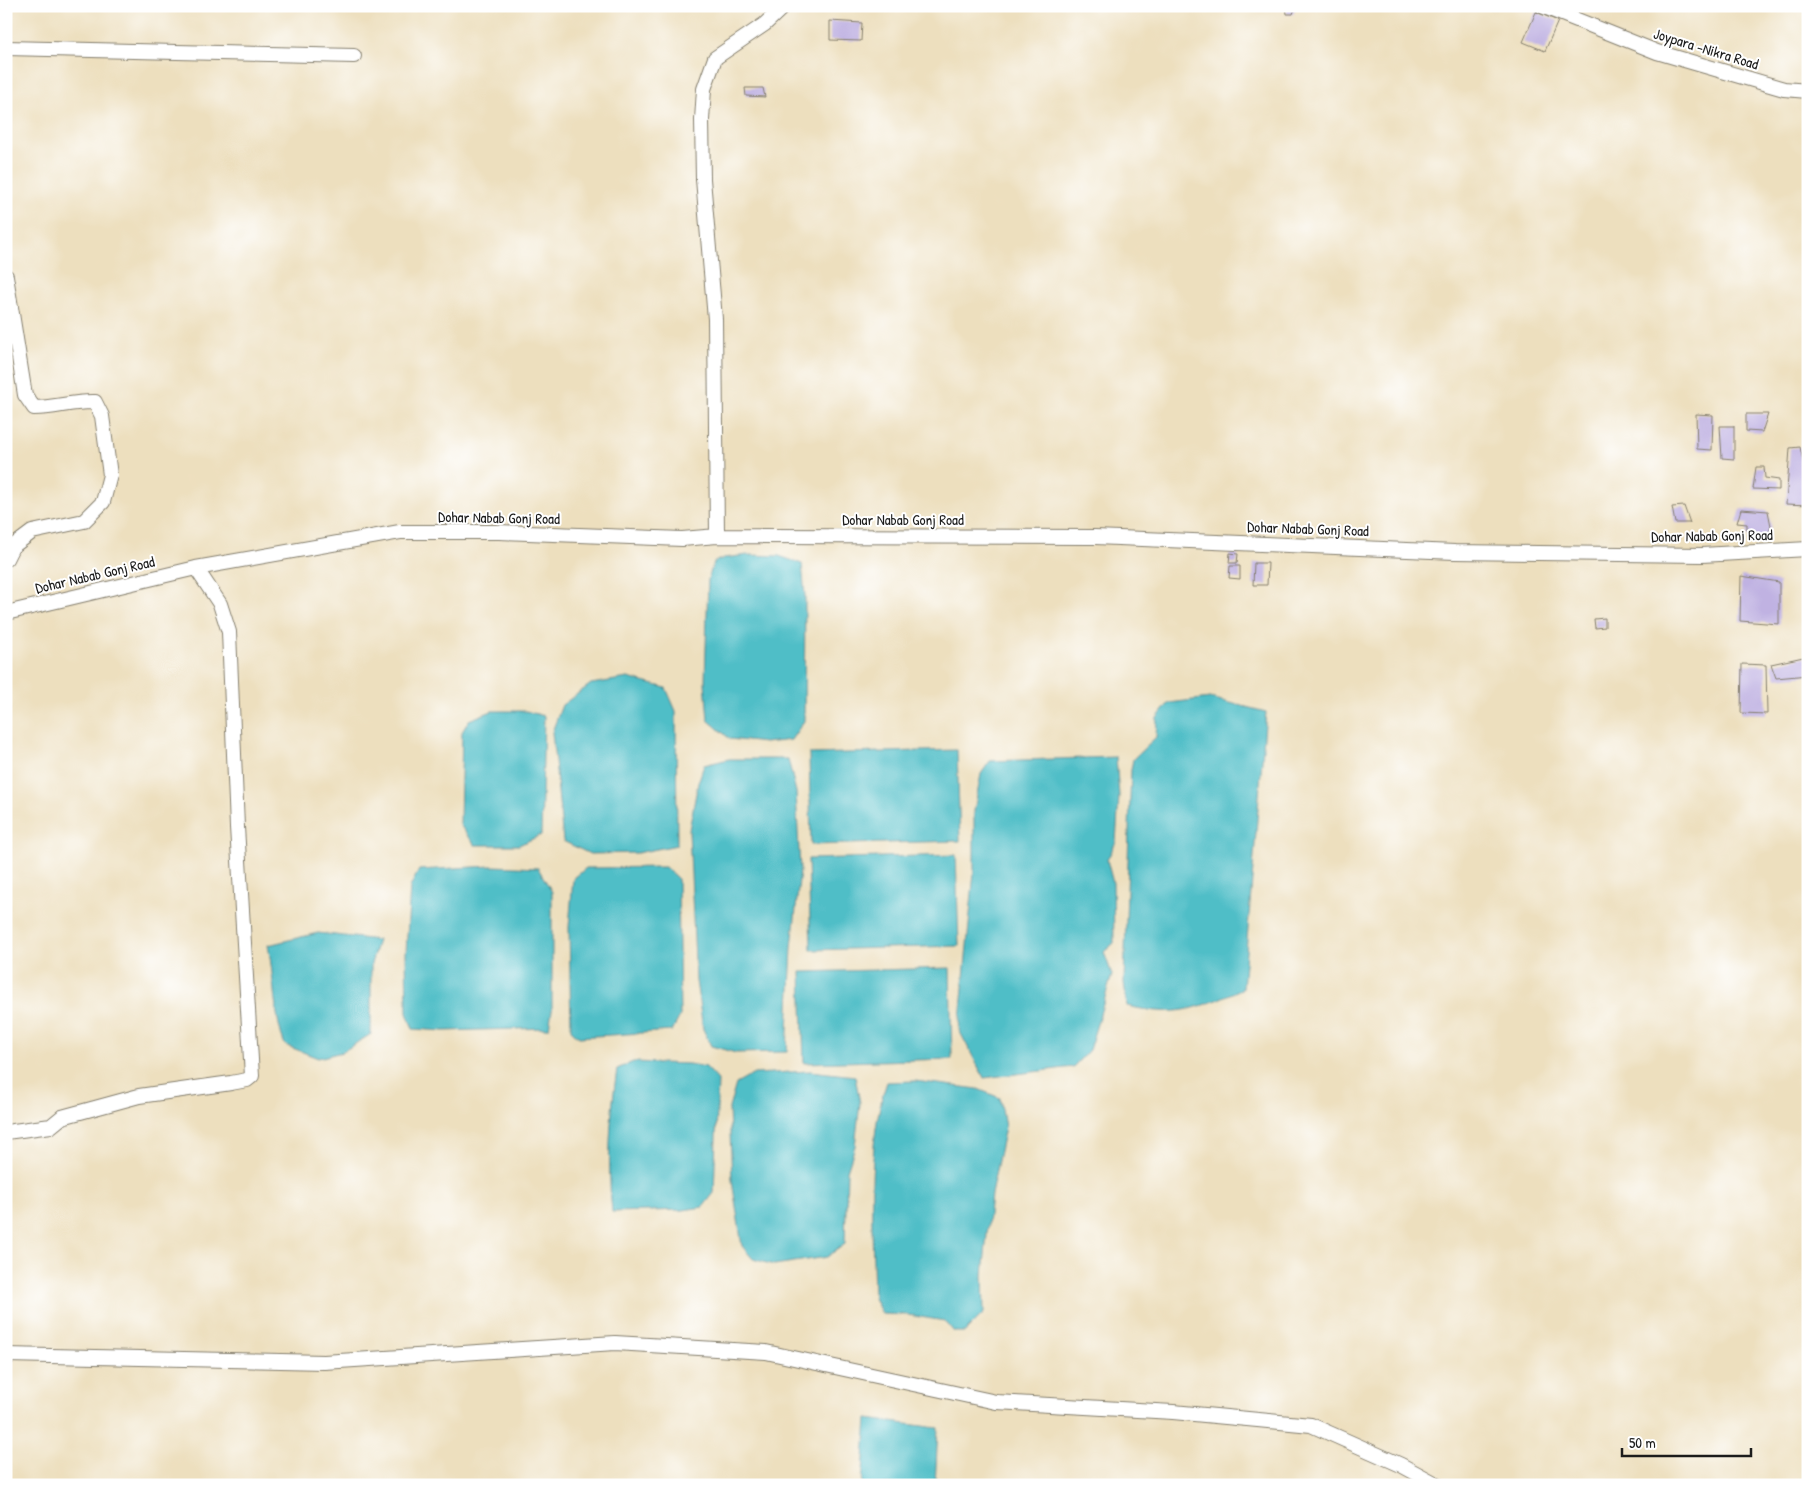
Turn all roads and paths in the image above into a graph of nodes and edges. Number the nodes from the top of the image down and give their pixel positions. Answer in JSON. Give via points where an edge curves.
{"nodes":[{"id":1,"x":784,"y":6,"type":"edge"},
{"id":2,"x":1542,"y":6,"type":"edge"},
{"id":3,"x":6,"y":48,"type":"edge"},
{"id":4,"x":354,"y":56,"type":"dead end"},
{"id":5,"x":1808,"y":91,"type":"edge"},
{"id":6,"x":6,"y":276,"type":"edge"},
{"id":7,"x":717,"y":536,"type":"junction"},
{"id":8,"x":1808,"y":549,"type":"edge"},
{"id":9,"x":6,"y":559,"type":"edge"},
{"id":10,"x":196,"y":568,"type":"junction"},
{"id":11,"x":6,"y":612,"type":"edge"},
{"id":12,"x":6,"y":1132,"type":"edge"},
{"id":13,"x":6,"y":1355,"type":"edge"},
{"id":14,"x":1438,"y":1485,"type":"edge"}],
"edges":[{"from":1,"to":7,"type":"street","via":[[715,58],[704,89],[703,179],[715,319]]},
{"from":2,"to":5,"type":"street","name":"Joypara -Nikra Road","via":[[1657,52],[1784,89]]},
{"from":3,"to":4,"type":"street"},
{"from":6,"to":9,"type":"street","via":[[25,396],[34,408],[95,402],[102,416],[110,475],[103,502],[84,521],[32,532],[12,547]]},
{"from":7,"to":8,"type":"street","name":"Dohar Nabab Gonj Road","via":[[1096,537],[1505,552],[1702,554]]},
{"from":7,"to":10,"type":"street","name":"Dohar Nabab Gonj Road","via":[[682,539],[400,532]]},
{"from":10,"to":11,"type":"street","name":"Dohar Nabab Gonj Road"},
{"from":10,"to":12,"type":"street","via":[[220,604],[229,632],[237,837],[252,1076],[247,1080],[139,1096],[62,1117],[51,1126]]},
{"from":13,"to":14,"type":"street","via":[[324,1362],[615,1344],[766,1352],[996,1402],[1173,1412],[1311,1425]]}]}
